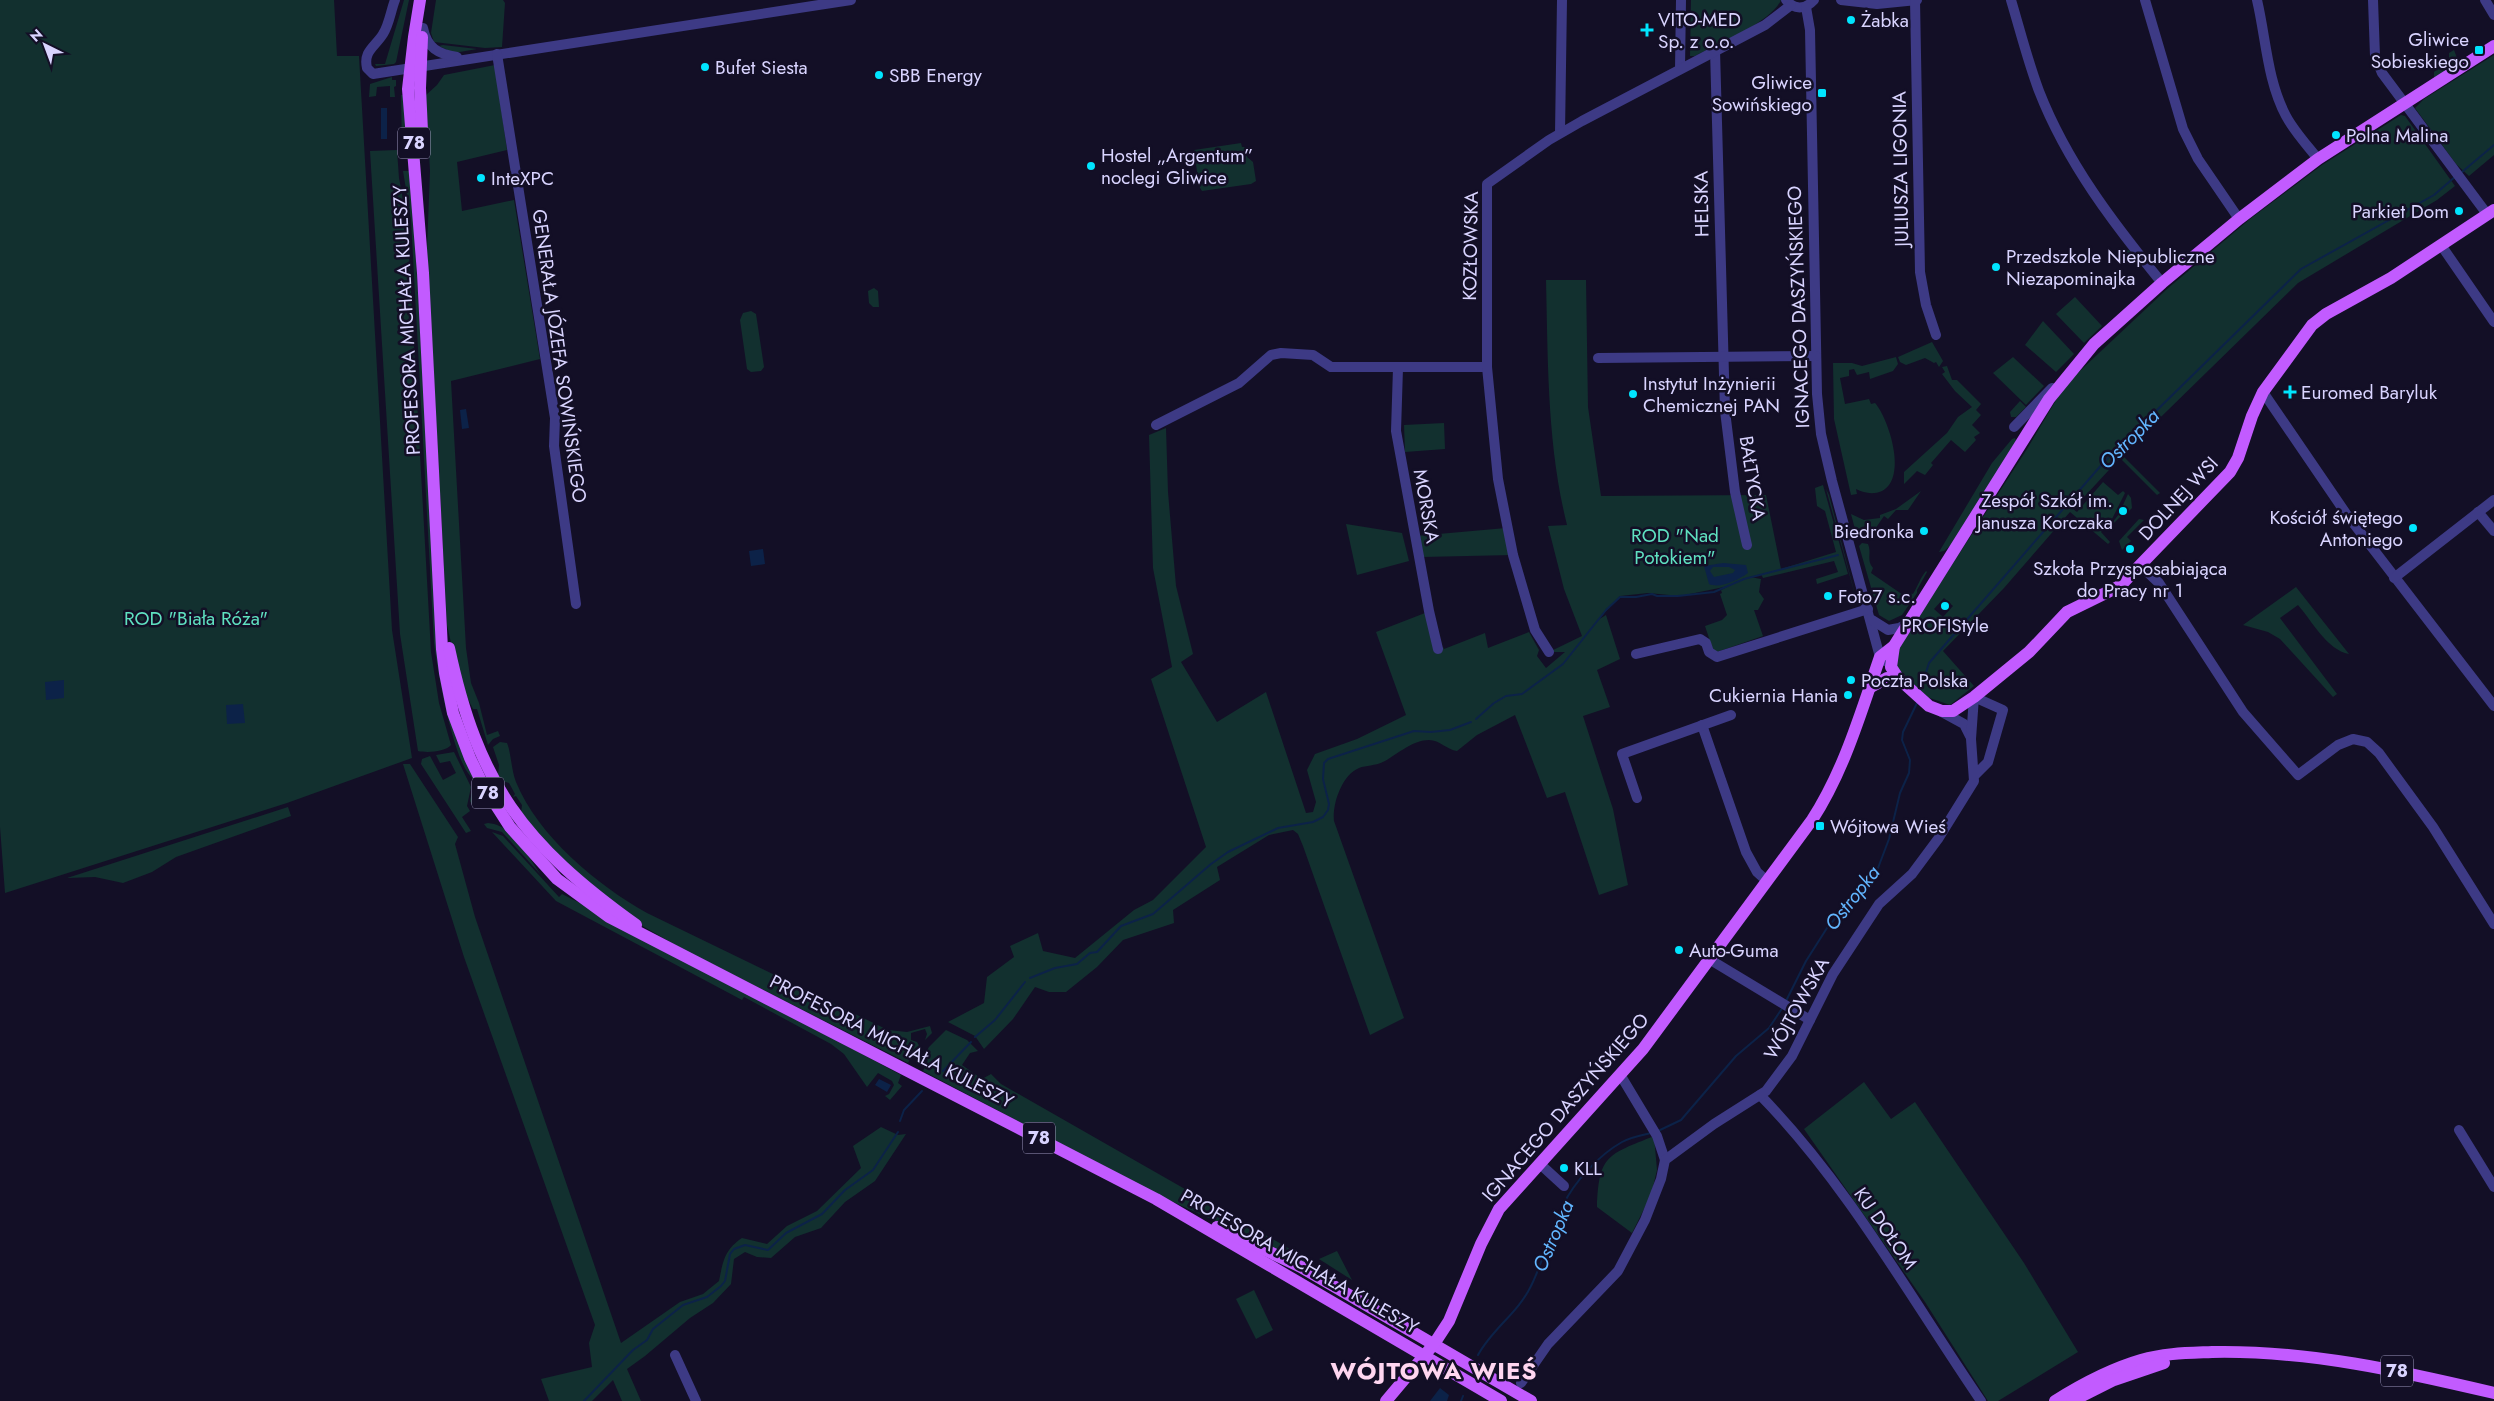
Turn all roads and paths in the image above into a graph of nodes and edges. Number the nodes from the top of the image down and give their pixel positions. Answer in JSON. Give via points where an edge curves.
{"nodes":[{"id":1,"x":395,"y":0,"type":"edge"},
{"id":2,"x":420,"y":0,"type":"edge"},
{"id":3,"x":428,"y":0,"type":"edge"},
{"id":4,"x":850,"y":0,"type":"edge"},
{"id":5,"x":1562,"y":0,"type":"edge"},
{"id":6,"x":1681,"y":0,"type":"edge"},
{"id":7,"x":1841,"y":0,"type":"edge"},
{"id":8,"x":1915,"y":0,"type":"edge"},
{"id":9,"x":2011,"y":0,"type":"edge"},
{"id":10,"x":2145,"y":0,"type":"edge"},
{"id":11,"x":2257,"y":0,"type":"edge"},
{"id":12,"x":2373,"y":0,"type":"edge"},
{"id":13,"x":2485,"y":0,"type":"edge"},
{"id":14,"x":1788,"y":3,"type":"edge"},
{"id":15,"x":1810,"y":4,"type":"edge"},
{"id":16,"x":2494,"y":15,"type":"edge"},
{"id":17,"x":423,"y":28,"type":"junction"},
{"id":18,"x":2494,"y":46,"type":"edge"},
{"id":19,"x":1715,"y":50,"type":"junction"},
{"id":20,"x":497,"y":54,"type":"junction"},
{"id":21,"x":463,"y":58,"type":"junction"},
{"id":22,"x":415,"y":68,"type":"junction"},
{"id":23,"x":1680,"y":69,"type":"junction"},
{"id":24,"x":2403,"y":103,"type":"junction"},
{"id":25,"x":1560,"y":133,"type":"junction"},
{"id":26,"x":2318,"y":159,"type":"junction"},
{"id":27,"x":2491,"y":212,"type":"edge"},
{"id":28,"x":2239,"y":219,"type":"junction"},
{"id":29,"x":2441,"y":245,"type":"junction"},
{"id":30,"x":423,"y":273,"type":"junction"},
{"id":31,"x":2162,"y":283,"type":"junction"},
{"id":32,"x":2494,"y":322,"type":"edge"},
{"id":33,"x":1936,"y":335,"type":"dead end"},
{"id":34,"x":1816,"y":356,"type":"junction"},
{"id":35,"x":1723,"y":357,"type":"junction"},
{"id":36,"x":1598,"y":358,"type":"dead end"},
{"id":37,"x":1487,"y":367,"type":"junction"},
{"id":38,"x":1398,"y":368,"type":"junction"},
{"id":39,"x":2066,"y":376,"type":"junction"},
{"id":40,"x":2263,"y":392,"type":"junction"},
{"id":41,"x":1156,"y":426,"type":"dead end"},
{"id":42,"x":2014,"y":427,"type":"dead end"},
{"id":43,"x":2494,"y":500,"type":"edge"},
{"id":44,"x":2478,"y":512,"type":"junction"},
{"id":45,"x":2494,"y":531,"type":"edge"},
{"id":46,"x":1747,"y":545,"type":"dead end"},
{"id":47,"x":2140,"y":565,"type":"junction"},
{"id":48,"x":2394,"y":578,"type":"junction"},
{"id":49,"x":576,"y":604,"type":"dead end"},
{"id":50,"x":1868,"y":609,"type":"junction"},
{"id":51,"x":1872,"y":620,"type":"junction"},
{"id":52,"x":1908,"y":623,"type":"junction"},
{"id":53,"x":1894,"y":646,"type":"junction"},
{"id":54,"x":1438,"y":649,"type":"dead end"},
{"id":55,"x":1549,"y":652,"type":"dead end"},
{"id":56,"x":1636,"y":654,"type":"dead end"},
{"id":57,"x":1880,"y":657,"type":"junction"},
{"id":58,"x":1895,"y":673,"type":"junction"},
{"id":59,"x":1869,"y":688,"type":"junction"},
{"id":60,"x":1974,"y":697,"type":"junction"},
{"id":61,"x":2494,"y":706,"type":"edge"},
{"id":62,"x":1942,"y":711,"type":"junction"},
{"id":63,"x":1731,"y":715,"type":"dead end"},
{"id":64,"x":1702,"y":725,"type":"junction"},
{"id":65,"x":1971,"y":739,"type":"junction"},
{"id":66,"x":1974,"y":776,"type":"junction"},
{"id":67,"x":1637,"y":798,"type":"dead end"},
{"id":68,"x":1767,"y":881,"type":"junction"},
{"id":69,"x":2494,"y":924,"type":"edge"},
{"id":70,"x":1709,"y":959,"type":"junction"},
{"id":71,"x":1810,"y":1020,"type":"junction"},
{"id":72,"x":1621,"y":1076,"type":"junction"},
{"id":73,"x":1760,"y":1095,"type":"junction"},
{"id":74,"x":2459,"y":1130,"type":"dead end"},
{"id":75,"x":1665,"y":1160,"type":"junction"},
{"id":76,"x":1540,"y":1164,"type":"junction"},
{"id":77,"x":1564,"y":1186,"type":"dead end"},
{"id":78,"x":2494,"y":1187,"type":"edge"},
{"id":79,"x":1156,"y":1199,"type":"junction"},
{"id":80,"x":1434,"y":1344,"type":"junction"},
{"id":81,"x":2213,"y":1352,"type":"junction"},
{"id":82,"x":675,"y":1355,"type":"dead end"},
{"id":83,"x":2299,"y":1355,"type":"junction"},
{"id":84,"x":1425,"y":1356,"type":"junction"},
{"id":85,"x":1521,"y":1383,"type":"dead end"},
{"id":86,"x":2494,"y":1393,"type":"edge"},
{"id":87,"x":696,"y":1401,"type":"edge"},
{"id":88,"x":1386,"y":1401,"type":"edge"},
{"id":89,"x":1502,"y":1401,"type":"edge"},
{"id":90,"x":1531,"y":1401,"type":"edge"},
{"id":91,"x":1979,"y":1401,"type":"edge"},
{"id":92,"x":2055,"y":1401,"type":"edge"},
{"id":93,"x":2072,"y":1401,"type":"edge"},
{"id":94,"x":2492,"y":1401,"type":"edge"}],
"edges":[{"from":1,"to":22,"type":"street","via":[[384,34],[373,44],[367,56],[370,71],[373,74]]},
{"from":2,"to":22,"type":"main road","name":"PROFESORA MICHAŁA KULESZY","number":"78"},
{"from":3,"to":17,"type":"main road","name":"PROFESORA MICHAŁA KULESZY","number":"78"},
{"from":4,"to":20,"type":"street"},
{"from":5,"to":25,"type":"street"},
{"from":6,"to":23,"type":"street"},
{"from":7,"to":8,"type":"street","via":[[1877,4]]},
{"from":8,"to":33,"type":"street","name":"JULIUSZA LIGONIA","via":[[1920,272]]},
{"from":9,"to":31,"type":"street","via":[[2040,93],[2075,162],[2101,206]]},
{"from":10,"to":28,"type":"street","via":[[2183,130],[2206,172]]},
{"from":11,"to":26,"type":"street","via":[[2278,98],[2292,126]]},
{"from":12,"to":24,"type":"street","via":[[2378,64]]},
{"from":13,"to":16,"type":"street"},
{"from":14,"to":15,"type":"street"},
{"from":14,"to":19,"type":"street","name":"KOZŁOWSKA","via":[[1765,25]]},
{"from":15,"to":34,"type":"street","name":"IGNACEGO DASZYŃSKIEGO"},
{"from":17,"to":21,"type":"street","via":[[426,41],[434,50]]},
{"from":17,"to":22,"type":"main road","name":"PROFESORA MICHAŁA KULESZY","number":"78"},
{"from":18,"to":24,"type":"main road"},
{"from":19,"to":23,"type":"street","name":"KOZŁOWSKA"},
{"from":19,"to":35,"type":"street","name":"HELSKA"},
{"from":20,"to":21,"type":"street"},
{"from":20,"to":49,"type":"street","name":"GENERAŁA JÓZEFA SOWIŃSKIEGO","via":[[555,418],[554,446]]},
{"from":21,"to":22,"type":"street"},
{"from":22,"to":30,"type":"main road","name":"PROFESORA MICHAŁA KULESZY","number":"78","via":[[426,210]]},
{"from":22,"to":30,"type":"main road","name":"PROFESORA MICHAŁA KULESZY","number":"78","via":[[408,89]]},
{"from":23,"to":25,"type":"street","name":"KOZŁOWSKA"},
{"from":24,"to":26,"type":"main road"},
{"from":24,"to":27,"type":"street","via":[[2461,181]]},
{"from":25,"to":37,"type":"street","name":"KOZŁOWSKA","via":[[1487,184]]},
{"from":26,"to":28,"type":"main road"},
{"from":27,"to":29,"type":"main road","name":"DOLNEJ WSI"},
{"from":28,"to":31,"type":"main road"},
{"from":29,"to":32,"type":"street"},
{"from":29,"to":40,"type":"main road","name":"DOLNEJ WSI","via":[[2319,320]]},
{"from":30,"to":79,"type":"main road","name":"PROFESORA MICHAŁA KULESZY","number":"78","via":[[441,609],[453,668],[472,732],[489,774],[507,804],[543,849],[580,883],[664,945]]},
{"from":31,"to":39,"type":"main road","via":[[2100,339]]},
{"from":34,"to":35,"type":"street"},
{"from":34,"to":50,"type":"street","name":"IGNACEGO DASZYŃSKIEGO","via":[[1821,434]]},
{"from":35,"to":36,"type":"street"},
{"from":35,"to":46,"type":"street","name":"BAŁTYCKA","via":[[1725,411],[1735,492]]},
{"from":37,"to":38,"type":"street"},
{"from":37,"to":55,"type":"street","name":"KOZŁOWSKA","via":[[1506,528],[1535,630]]},
{"from":38,"to":41,"type":"street","via":[[1331,367],[1313,354],[1272,355],[1231,387]]},
{"from":38,"to":54,"type":"street","name":"MORSKA","via":[[1396,431]]},
{"from":39,"to":42,"type":"street"},
{"from":39,"to":52,"type":"main road"},
{"from":40,"to":47,"type":"main road","name":"DOLNEJ WSI","via":[[2230,472]]},
{"from":40,"to":48,"type":"street","via":[[2331,493]]},
{"from":43,"to":44,"type":"street"},
{"from":44,"to":45,"type":"street"},
{"from":44,"to":48,"type":"street"},
{"from":47,"to":60,"type":"main road","name":"DOLNEJ WSI","via":[[2112,591],[2067,612],[2029,652]]},
{"from":47,"to":69,"type":"street","via":[[2159,583],[2243,712],[2298,775],[2338,745],[2353,740],[2367,742],[2379,753],[2433,827]]},
{"from":48,"to":61,"type":"street"},
{"from":50,"to":51,"type":"street","name":"IGNACEGO DASZYŃSKIEGO"},
{"from":50,"to":56,"type":"street","via":[[1717,657],[1700,639]]},
{"from":51,"to":52,"type":"street","via":[[1888,630]]},
{"from":51,"to":57,"type":"street","name":"IGNACEGO DASZYŃSKIEGO"},
{"from":52,"to":53,"type":"main road"},
{"from":53,"to":57,"type":"main road"},
{"from":53,"to":58,"type":"main road"},
{"from":57,"to":58,"type":"street"},
{"from":57,"to":59,"type":"main road","name":"IGNACEGO DASZYŃSKIEGO"},
{"from":58,"to":59,"type":"main road"},
{"from":58,"to":62,"type":"main road","via":[[1923,702]]},
{"from":59,"to":68,"type":"main road","name":"IGNACEGO DASZYŃSKIEGO","via":[[1826,797]]},
{"from":60,"to":62,"type":"main road","name":"DOLNEJ WSI","via":[[1953,711]]},
{"from":60,"to":65,"type":"street","name":"WÓJTOWSKA"},
{"from":60,"to":66,"type":"street","via":[[2004,710],[1988,762]]},
{"from":62,"to":65,"type":"street","via":[[1964,724]]},
{"from":63,"to":64,"type":"street"},
{"from":64,"to":67,"type":"street","via":[[1622,754]]},
{"from":64,"to":68,"type":"street","via":[[1746,852],[1757,872]]},
{"from":65,"to":66,"type":"street","name":"WÓJTOWSKA"},
{"from":66,"to":71,"type":"street","name":"WÓJTOWSKA","via":[[1972,786],[1938,839],[1912,874],[1879,904],[1860,932],[1833,974]]},
{"from":68,"to":70,"type":"main road","name":"IGNACEGO DASZYŃSKIEGO"},
{"from":70,"to":71,"type":"street"},
{"from":70,"to":72,"type":"main road","name":"IGNACEGO DASZYŃSKIEGO"},
{"from":71,"to":73,"type":"street","name":"WÓJTOWSKA","via":[[1779,1076]]},
{"from":72,"to":75,"type":"street","via":[[1657,1136]]},
{"from":72,"to":76,"type":"main road","name":"IGNACEGO DASZYŃSKIEGO"},
{"from":73,"to":75,"type":"street","name":"WÓJTOWSKA"},
{"from":73,"to":91,"type":"street","name":"KU DOŁOM","via":[[1798,1135],[1854,1212],[1930,1321]]},
{"from":74,"to":78,"type":"street"},
{"from":75,"to":85,"type":"street","via":[[1645,1220],[1618,1271],[1548,1344]]},
{"from":76,"to":77,"type":"street"},
{"from":76,"to":80,"type":"main road","name":"IGNACEGO DASZYŃSKIEGO","via":[[1499,1209],[1450,1322]]},
{"from":79,"to":80,"type":"main road","name":"PROFESORA MICHAŁA KULESZY","number":"78","via":[[1277,1254]]},
{"from":79,"to":84,"type":"main road","name":"PROFESORA MICHAŁA KULESZY","number":"78"},
{"from":80,"to":84,"type":"main road","name":"IGNACEGO DASZYŃSKIEGO"},
{"from":80,"to":90,"type":"main road","number":"78"},
{"from":81,"to":83,"type":"main road","number":"78"},
{"from":81,"to":92,"type":"main road","number":"78","via":[[2166,1354],[2142,1360],[2106,1373]]},
{"from":81,"to":93,"type":"main road","number":"78","via":[[2134,1372]]},
{"from":82,"to":87,"type":"street"},
{"from":83,"to":86,"type":"main road","number":"78","via":[[2415,1375]]},
{"from":83,"to":94,"type":"main road","number":"78"},
{"from":84,"to":88,"type":"main road","name":"IGNACEGO DASZYŃSKIEGO"},
{"from":84,"to":89,"type":"main road","number":"78"}]}
